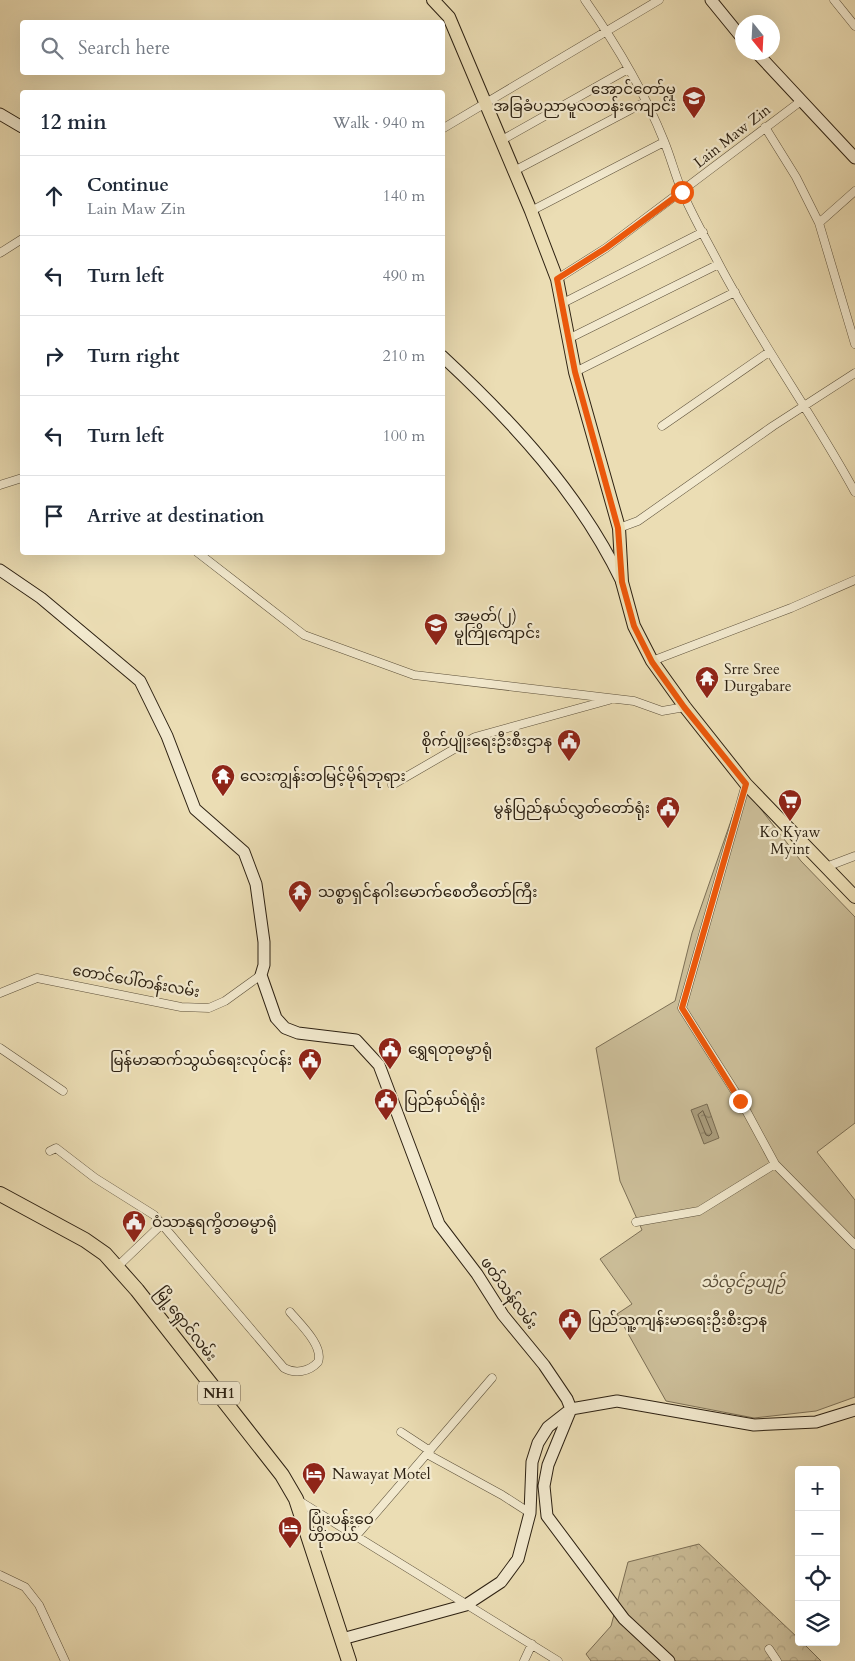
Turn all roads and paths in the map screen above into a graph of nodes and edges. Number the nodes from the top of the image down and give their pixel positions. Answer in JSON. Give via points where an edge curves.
{"nodes":[{"id":1,"x":433,"y":0,"type":"edge"},
{"id":2,"x":442,"y":0,"type":"edge"},
{"id":3,"x":585,"y":0,"type":"edge"},
{"id":4,"x":659,"y":0,"type":"edge"},
{"id":5,"x":711,"y":0,"type":"edge"},
{"id":6,"x":834,"y":0,"type":"edge"},
{"id":7,"x":449,"y":17,"type":"junction"},
{"id":8,"x":855,"y":26,"type":"edge"},
{"id":9,"x":735,"y":29,"type":"edge"},
{"id":10,"x":607,"y":31,"type":"junction"},
{"id":11,"x":763,"y":60,"type":"edge"},
{"id":12,"x":628,"y":69,"type":"junction"},
{"id":13,"x":801,"y":101,"type":"junction"},
{"id":14,"x":486,"y":102,"type":"junction"},
{"id":15,"x":646,"y":102,"type":"junction"},
{"id":16,"x":0,"y":114,"type":"edge"},
{"id":17,"x":20,"y":126,"type":"edge"},
{"id":18,"x":445,"y":127,"type":"edge"},
{"id":19,"x":764,"y":127,"type":"junction"},
{"id":20,"x":502,"y":140,"type":"junction"},
{"id":21,"x":664,"y":142,"type":"junction"},
{"id":22,"x":855,"y":158,"type":"edge"},
{"id":23,"x":514,"y":171,"type":"junction"},
{"id":24,"x":855,"y":191,"type":"edge"},
{"id":25,"x":682,"y":192,"type":"junction"},
{"id":26,"x":531,"y":211,"type":"junction"},
{"id":27,"x":819,"y":223,"type":"junction"},
{"id":28,"x":703,"y":232,"type":"junction"},
{"id":29,"x":20,"y":240,"type":"edge"},
{"id":30,"x":0,"y":253,"type":"edge"},
{"id":31,"x":719,"y":264,"type":"junction"},
{"id":32,"x":557,"y":279,"type":"junction"},
{"id":33,"x":735,"y":292,"type":"junction"},
{"id":34,"x":562,"y":304,"type":"junction"},
{"id":35,"x":568,"y":339,"type":"junction"},
{"id":36,"x":855,"y":344,"type":"edge"},
{"id":37,"x":770,"y":352,"type":"junction"},
{"id":38,"x":445,"y":359,"type":"edge"},
{"id":39,"x":575,"y":372,"type":"junction"},
{"id":40,"x":855,"y":373,"type":"edge"},
{"id":41,"x":805,"y":405,"type":"junction"},
{"id":42,"x":662,"y":426,"type":"dead end"},
{"id":43,"x":20,"y":479,"type":"edge"},
{"id":44,"x":0,"y":486,"type":"edge"},
{"id":45,"x":855,"y":492,"type":"edge"},
{"id":46,"x":618,"y":528,"type":"junction"},
{"id":47,"x":201,"y":555,"type":"edge"},
{"id":48,"x":0,"y":570,"type":"edge"},
{"id":49,"x":855,"y":580,"type":"edge"},
{"id":50,"x":622,"y":582,"type":"junction"},
{"id":51,"x":652,"y":662,"type":"junction"},
{"id":52,"x":611,"y":699,"type":"junction"},
{"id":53,"x":684,"y":707,"type":"junction"},
{"id":54,"x":746,"y":784,"type":"junction"},
{"id":55,"x":392,"y":785,"type":"dead end"},
{"id":56,"x":855,"y":856,"type":"edge"},
{"id":57,"x":826,"y":868,"type":"junction"},
{"id":58,"x":855,"y":897,"type":"edge"},
{"id":59,"x":261,"y":975,"type":"junction"},
{"id":60,"x":0,"y":993,"type":"edge"},
{"id":61,"x":0,"y":1048,"type":"edge"},
{"id":62,"x":63,"y":1091,"type":"dead end"},
{"id":63,"x":50,"y":1151,"type":"dead end"},
{"id":64,"x":775,"y":1164,"type":"junction"},
{"id":65,"x":0,"y":1194,"type":"edge"},
{"id":66,"x":636,"y":1222,"type":"dead end"},
{"id":67,"x":164,"y":1223,"type":"junction"},
{"id":68,"x":855,"y":1245,"type":"edge"},
{"id":69,"x":117,"y":1267,"type":"junction"},
{"id":70,"x":290,"y":1312,"type":"dead end"},
{"id":71,"x":492,"y":1378,"type":"dead end"},
{"id":72,"x":571,"y":1409,"type":"junction"},
{"id":73,"x":855,"y":1410,"type":"edge"},
{"id":74,"x":401,"y":1432,"type":"dead end"},
{"id":75,"x":428,"y":1453,"type":"junction"},
{"id":76,"x":296,"y":1499,"type":"junction"},
{"id":77,"x":530,"y":1513,"type":"junction"},
{"id":78,"x":356,"y":1536,"type":"junction"},
{"id":79,"x":0,"y":1576,"type":"edge"},
{"id":80,"x":466,"y":1605,"type":"junction"},
{"id":81,"x":342,"y":1639,"type":"junction"},
{"id":82,"x":532,"y":1644,"type":"junction"},
{"id":83,"x":769,"y":1649,"type":"dead end"},
{"id":84,"x":65,"y":1661,"type":"edge"},
{"id":85,"x":349,"y":1661,"type":"edge"},
{"id":86,"x":524,"y":1661,"type":"edge"},
{"id":87,"x":558,"y":1661,"type":"edge"},
{"id":88,"x":669,"y":1661,"type":"edge"},
{"id":89,"x":777,"y":1661,"type":"edge"}],
"edges":[{"from":1,"to":7,"type":"main road"},
{"from":2,"to":7,"type":"street"},
{"from":3,"to":10,"type":"street"},
{"from":4,"to":10,"type":"street"},
{"from":5,"to":9,"type":"street"},
{"from":6,"to":8,"type":"street"},
{"from":7,"to":14,"type":"main road"},
{"from":10,"to":12,"type":"street"},
{"from":10,"to":14,"type":"street"},
{"from":11,"to":13,"type":"street"},
{"from":12,"to":15,"type":"street"},
{"from":12,"to":20,"type":"street"},
{"from":13,"to":19,"type":"street","name":"Lain Maw Zin"},
{"from":13,"to":22,"type":"street"},
{"from":14,"to":18,"type":"street"},
{"from":14,"to":20,"type":"main road"},
{"from":15,"to":21,"type":"street"},
{"from":15,"to":23,"type":"street"},
{"from":16,"to":17,"type":"street"},
{"from":19,"to":25,"type":"street","name":"Lain Maw Zin"},
{"from":19,"to":27,"type":"street","via":[[796,177]]},
{"from":20,"to":23,"type":"main road"},
{"from":21,"to":25,"type":"street"},
{"from":21,"to":26,"type":"street"},
{"from":23,"to":26,"type":"main road"},
{"from":24,"to":27,"type":"street"},
{"from":25,"to":28,"type":"street"},
{"from":25,"to":32,"type":"street","name":"Lain Maw Zin","via":[[606,248]]},
{"from":26,"to":32,"type":"main road"},
{"from":27,"to":36,"type":"street"},
{"from":28,"to":31,"type":"street"},
{"from":28,"to":34,"type":"street"},
{"from":29,"to":30,"type":"street"},
{"from":31,"to":33,"type":"street"},
{"from":31,"to":35,"type":"street"},
{"from":32,"to":34,"type":"main road"},
{"from":33,"to":37,"type":"street"},
{"from":33,"to":39,"type":"street"},
{"from":34,"to":35,"type":"main road"},
{"from":35,"to":39,"type":"main road"},
{"from":37,"to":41,"type":"street"},
{"from":37,"to":42,"type":"street"},
{"from":38,"to":50,"type":"street","via":[[509,422],[554,473],[605,547]]},
{"from":39,"to":46,"type":"main road"},
{"from":40,"to":41,"type":"street"},
{"from":41,"to":45,"type":"street"},
{"from":41,"to":46,"type":"street","via":[[638,521]]},
{"from":43,"to":44,"type":"street"},
{"from":46,"to":50,"type":"main road"},
{"from":47,"to":52,"type":"street","via":[[304,635],[385,666],[414,675]]},
{"from":48,"to":59,"type":"street","via":[[41,598],[140,681],[167,736],[195,809],[244,852],[256,884],[264,942]]},
{"from":49,"to":51,"type":"street"},
{"from":50,"to":51,"type":"main road","via":[[634,626]]},
{"from":51,"to":53,"type":"main road"},
{"from":52,"to":53,"type":"street","via":[[634,701],[662,711]]},
{"from":52,"to":55,"type":"street","via":[[475,737]]},
{"from":53,"to":54,"type":"main road"},
{"from":54,"to":57,"type":"main road"},
{"from":54,"to":64,"type":"street","via":[[682,1008]]},
{"from":56,"to":57,"type":"street"},
{"from":57,"to":58,"type":"main road"},
{"from":59,"to":60,"type":"street","name":"တောင်ပေါ်တန်းလမ်း","via":[[225,1001],[209,1008],[181,1007],[37,978]]},
{"from":59,"to":72,"type":"street","name":"ဖတ်သန်လမ်း","via":[[276,1018],[284,1028],[298,1033],[356,1040],[379,1065],[440,1224],[503,1315],[544,1365],[568,1399]]},
{"from":61,"to":62,"type":"street"},
{"from":63,"to":67,"type":"street","via":[[56,1148]]},
{"from":64,"to":66,"type":"street","via":[[699,1211]]},
{"from":64,"to":68,"type":"street"},
{"from":65,"to":69,"type":"highway","name":"မြို့ရှောင်လမ်း","number":"NH1","via":[[86,1240]]},
{"from":67,"to":69,"type":"street"},
{"from":67,"to":70,"type":"street","via":[[284,1368],[293,1372],[309,1370],[318,1362],[319,1355],[312,1340]]},
{"from":69,"to":76,"type":"highway","name":"မြို့ရှောင်လမ်း","number":"NH1","via":[[236,1414]]},
{"from":71,"to":75,"type":"street"},
{"from":72,"to":73,"type":"street","via":[[617,1401],[754,1425],[816,1422]]},
{"from":72,"to":77,"type":"street","via":[[548,1427],[538,1443],[532,1462]]},
{"from":72,"to":88,"type":"street","via":[[548,1465],[544,1486],[547,1516],[624,1620]]},
{"from":74,"to":75,"type":"street"},
{"from":75,"to":77,"type":"street"},
{"from":75,"to":78,"type":"street"},
{"from":76,"to":78,"type":"street"},
{"from":76,"to":81,"type":"highway","name":"မြို့ရှောင်လမ်း","number":"NH1"},
{"from":77,"to":80,"type":"street","via":[[518,1559],[501,1582]]},
{"from":78,"to":80,"type":"street"},
{"from":79,"to":84,"type":"street","via":[[25,1587],[39,1605]]},
{"from":80,"to":81,"type":"street"},
{"from":80,"to":82,"type":"street"},
{"from":81,"to":85,"type":"highway","name":"မြို့ရှောင်လမ်း","number":"NH1"},
{"from":82,"to":86,"type":"street"},
{"from":82,"to":87,"type":"street"},
{"from":83,"to":89,"type":"street"}]}
